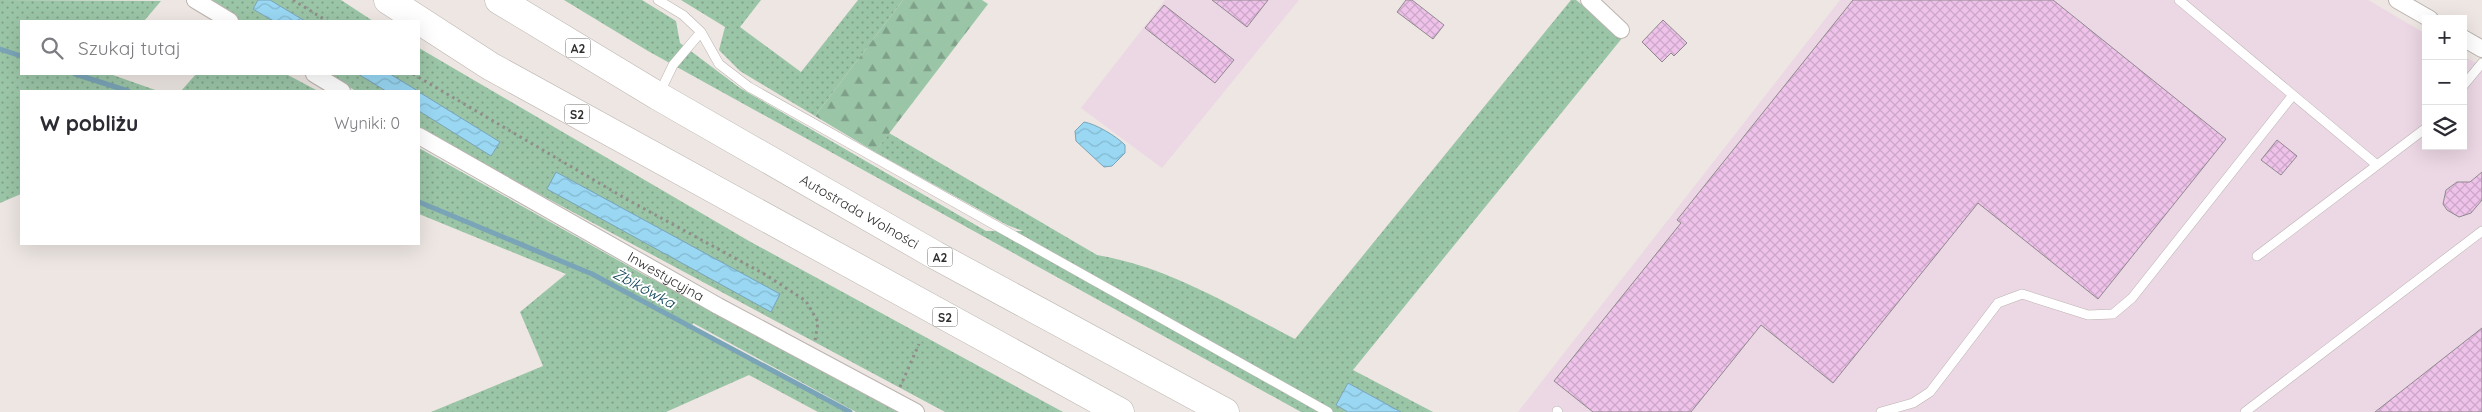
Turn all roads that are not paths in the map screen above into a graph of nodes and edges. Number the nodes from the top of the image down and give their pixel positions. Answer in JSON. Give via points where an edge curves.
{"nodes":[{"id":1,"x":195,"y":0,"type":"edge"},
{"id":2,"x":388,"y":0,"type":"edge"},
{"id":3,"x":499,"y":0,"type":"edge"},
{"id":4,"x":658,"y":0,"type":"edge"},
{"id":5,"x":1589,"y":0,"type":"edge"},
{"id":6,"x":2179,"y":0,"type":"edge"},
{"id":7,"x":2397,"y":0,"type":"edge"},
{"id":8,"x":2423,"y":15,"type":"edge"},
{"id":9,"x":228,"y":20,"type":"edge"},
{"id":10,"x":419,"y":20,"type":"edge"},
{"id":11,"x":420,"y":21,"type":"edge"},
{"id":12,"x":1621,"y":30,"type":"dead end"},
{"id":13,"x":701,"y":32,"type":"junction"},
{"id":14,"x":2467,"y":40,"type":"edge"},
{"id":15,"x":2482,"y":49,"type":"edge"},
{"id":16,"x":2482,"y":63,"type":"edge"},
{"id":17,"x":316,"y":75,"type":"edge"},
{"id":18,"x":2467,"y":81,"type":"edge"},
{"id":19,"x":340,"y":90,"type":"edge"},
{"id":20,"x":2293,"y":94,"type":"junction"},
{"id":21,"x":658,"y":96,"type":"junction"},
{"id":22,"x":2422,"y":131,"type":"edge"},
{"id":23,"x":420,"y":137,"type":"edge"},
{"id":24,"x":2377,"y":164,"type":"junction"},
{"id":25,"x":2482,"y":231,"type":"edge"},
{"id":26,"x":2257,"y":256,"type":"dead end"},
{"id":27,"x":916,"y":412,"type":"edge"},
{"id":28,"x":1120,"y":412,"type":"edge"},
{"id":29,"x":1225,"y":412,"type":"edge"},
{"id":30,"x":1328,"y":412,"type":"edge"},
{"id":31,"x":1881,"y":412,"type":"edge"},
{"id":32,"x":2245,"y":412,"type":"edge"}],
"edges":[{"from":1,"to":9,"type":"street"},
{"from":2,"to":10,"type":"highway","number":"S2"},
{"from":3,"to":21,"type":"highway","name":"Autostrada Wolności","number":"A2"},
{"from":4,"to":13,"type":"lane","via":[[683,15]]},
{"from":5,"to":12,"type":"street"},
{"from":6,"to":20,"type":"lane"},
{"from":7,"to":8,"type":"street"},
{"from":11,"to":28,"type":"highway","number":"S2","via":[[490,66]]},
{"from":13,"to":21,"type":"lane","via":[[673,65]]},
{"from":13,"to":30,"type":"lane","via":[[719,64],[749,87]]},
{"from":14,"to":15,"type":"street"},
{"from":16,"to":18,"type":"lane"},
{"from":17,"to":19,"type":"street"},
{"from":20,"to":24,"type":"lane"},
{"from":20,"to":31,"type":"lane","via":[[2132,298],[2113,314],[2088,315],[2022,294],[1998,303],[1930,392],[1913,403]]},
{"from":21,"to":29,"type":"highway","name":"Autostrada Wolności","number":"A2","via":[[935,255]]},
{"from":22,"to":24,"type":"lane"},
{"from":23,"to":27,"type":"street","name":"Inwestycyjna","via":[[718,306]]},
{"from":24,"to":26,"type":"lane"},
{"from":25,"to":32,"type":"lane"}]}
